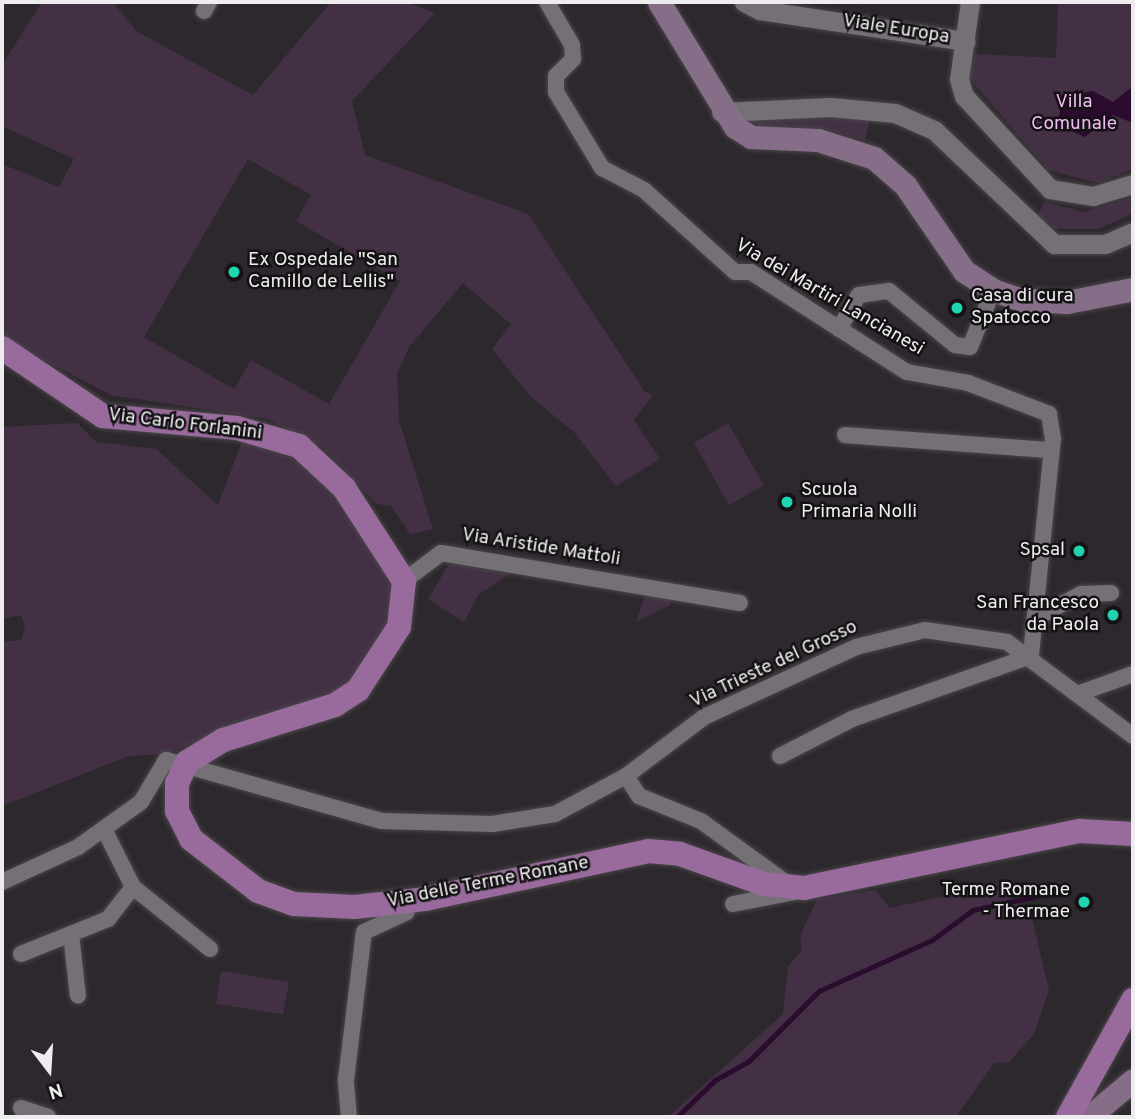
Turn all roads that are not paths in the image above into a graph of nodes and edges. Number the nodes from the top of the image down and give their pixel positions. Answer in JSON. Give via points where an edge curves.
{"nodes":[{"id":1,"x":547,"y":2,"type":"edge"},
{"id":2,"x":659,"y":2,"type":"edge"},
{"id":3,"x":744,"y":2,"type":"edge"},
{"id":4,"x":970,"y":2,"type":"edge"},
{"id":5,"x":966,"y":41,"type":"junction"},
{"id":6,"x":721,"y":112,"type":"junction"},
{"id":7,"x":1133,"y":184,"type":"edge"},
{"id":8,"x":1133,"y":232,"type":"edge"},
{"id":9,"x":1133,"y":289,"type":"edge"},
{"id":10,"x":993,"y":290,"type":"junction"},
{"id":11,"x":839,"y":329,"type":"junction"},
{"id":12,"x":2,"y":348,"type":"edge"},
{"id":13,"x":845,"y":435,"type":"dead end"},
{"id":14,"x":1050,"y":450,"type":"junction"},
{"id":15,"x":404,"y":581,"type":"junction"},
{"id":16,"x":1111,"y":593,"type":"dead end"},
{"id":17,"x":740,"y":603,"type":"dead end"},
{"id":18,"x":1036,"y":618,"type":"junction"},
{"id":19,"x":1031,"y":656,"type":"junction"},
{"id":20,"x":1133,"y":674,"type":"edge"},
{"id":21,"x":1080,"y":693,"type":"junction"},
{"id":22,"x":1133,"y":736,"type":"edge"},
{"id":23,"x":780,"y":756,"type":"dead end"},
{"id":24,"x":187,"y":762,"type":"junction"},
{"id":25,"x":626,"y":776,"type":"junction"},
{"id":26,"x":104,"y":829,"type":"junction"},
{"id":27,"x":1133,"y":834,"type":"edge"},
{"id":28,"x":2,"y":883,"type":"edge"},
{"id":29,"x":133,"y":887,"type":"junction"},
{"id":30,"x":791,"y":893,"type":"junction"},
{"id":31,"x":449,"y":894,"type":"junction"},
{"id":32,"x":71,"y":934,"type":"junction"},
{"id":33,"x":210,"y":949,"type":"dead end"},
{"id":34,"x":21,"y":954,"type":"dead end"},
{"id":35,"x":78,"y":996,"type":"dead end"},
{"id":36,"x":1133,"y":1000,"type":"edge"},
{"id":37,"x":1133,"y":1080,"type":"edge"},
{"id":38,"x":21,"y":1108,"type":"dead end"},
{"id":39,"x":48,"y":1117,"type":"edge"},
{"id":40,"x":349,"y":1117,"type":"edge"},
{"id":41,"x":1068,"y":1117,"type":"edge"},
{"id":42,"x":1088,"y":1117,"type":"edge"}],
"edges":[{"from":1,"to":11,"type":"street","name":"Via dei Martiri Lancianesi","via":[[572,45],[572,59],[556,76],[556,92],[602,168],[644,190],[735,272],[751,272]]},
{"from":2,"to":6,"type":"main road"},
{"from":3,"to":5,"type":"street","name":"Viale Europa","via":[[760,10]]},
{"from":4,"to":5,"type":"street"},
{"from":5,"to":7,"type":"street","via":[[958,79],[964,96],[1050,189],[1093,196]]},
{"from":6,"to":8,"type":"street","via":[[830,107],[895,113],[934,130],[1054,244],[1105,244]]},
{"from":6,"to":10,"type":"main road","via":[[751,137],[818,140],[874,158],[905,185],[964,271]]},
{"from":9,"to":10,"type":"main road","via":[[1067,302],[1022,300]]},
{"from":10,"to":11,"type":"street","via":[[970,347],[955,345],[889,291],[859,295]]},
{"from":11,"to":14,"type":"street","name":"Via dei Martiri Lancianesi","via":[[907,372],[968,383],[1039,406],[1054,428]]},
{"from":12,"to":15,"type":"main road","name":"Via Carlo Forlanini","via":[[103,416],[237,428],[299,446],[344,488]]},
{"from":13,"to":14,"type":"street"},
{"from":14,"to":18,"type":"street","name":"Via dei Martiri Lancianesi"},
{"from":15,"to":17,"type":"street","name":"Via Aristide Mattoli","via":[[441,553],[634,591]]},
{"from":15,"to":24,"type":"main road","via":[[399,626],[358,690],[335,705],[223,740]]},
{"from":16,"to":18,"type":"street","via":[[1081,594]]},
{"from":18,"to":19,"type":"street","name":"Via dei Martiri Lancianesi"},
{"from":19,"to":21,"type":"street","name":"Via Trieste del Grosso"},
{"from":19,"to":23,"type":"street","via":[[852,719]]},
{"from":19,"to":25,"type":"street","name":"Via Trieste del Grosso","via":[[1007,642],[925,630],[856,647],[704,717]]},
{"from":20,"to":21,"type":"street"},
{"from":21,"to":22,"type":"street","name":"Via Trieste del Grosso"},
{"from":24,"to":25,"type":"street","name":"Via Trieste del Grosso","via":[[223,781],[396,821],[527,822],[555,814]]},
{"from":24,"to":26,"type":"street","via":[[166,760],[141,802]]},
{"from":24,"to":31,"type":"main road","name":"Via delle Terme Romane","via":[[174,795],[191,839],[258,891],[294,904],[355,907]]},
{"from":25,"to":30,"type":"street","via":[[639,796],[701,821]]},
{"from":26,"to":28,"type":"street"},
{"from":26,"to":29,"type":"street"},
{"from":27,"to":30,"type":"main road","name":"Via delle Terme Romane","via":[[1080,831]]},
{"from":29,"to":32,"type":"street","via":[[108,919]]},
{"from":29,"to":33,"type":"street"},
{"from":30,"to":31,"type":"main road","name":"Via delle Terme Romane","via":[[648,851]]},
{"from":31,"to":40,"type":"street","via":[[438,906],[387,916],[364,932],[346,1080]]},
{"from":32,"to":34,"type":"street"},
{"from":32,"to":35,"type":"street"},
{"from":36,"to":41,"type":"main road"},
{"from":37,"to":42,"type":"main road"},
{"from":38,"to":39,"type":"street"}]}
